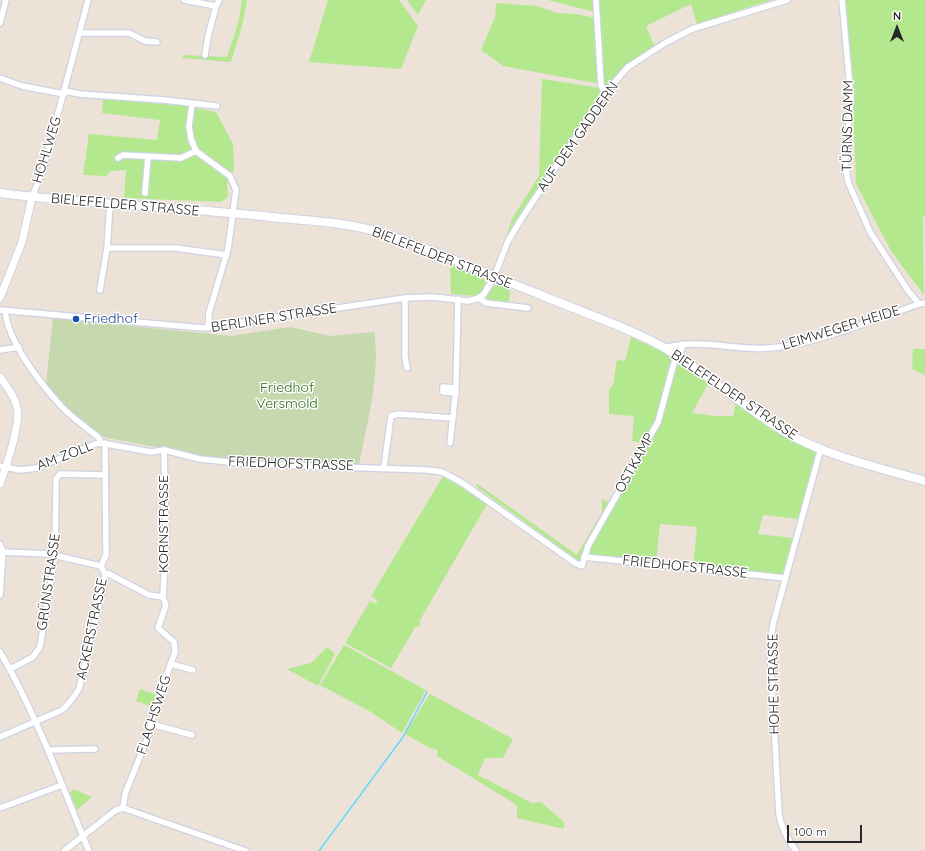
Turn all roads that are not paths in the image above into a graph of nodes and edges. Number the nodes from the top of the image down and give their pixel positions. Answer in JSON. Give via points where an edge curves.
{"nodes":[{"id":1,"x":6,"y":0,"type":"edge"},
{"id":2,"x":88,"y":0,"type":"edge"},
{"id":3,"x":184,"y":0,"type":"edge"},
{"id":4,"x":219,"y":0,"type":"edge"},
{"id":5,"x":596,"y":0,"type":"edge"},
{"id":6,"x":787,"y":0,"type":"edge"},
{"id":7,"x":842,"y":0,"type":"edge"},
{"id":8,"x":216,"y":6,"type":"junction"},
{"id":9,"x":0,"y":23,"type":"edge"},
{"id":10,"x":81,"y":33,"type":"junction"},
{"id":11,"x":157,"y":42,"type":"dead end"},
{"id":12,"x":205,"y":55,"type":"dead end"},
{"id":13,"x":0,"y":78,"type":"edge"},
{"id":14,"x":64,"y":92,"type":"junction"},
{"id":15,"x":605,"y":93,"type":"junction"},
{"id":16,"x":192,"y":104,"type":"junction"},
{"id":17,"x":217,"y":106,"type":"dead end"},
{"id":18,"x":196,"y":151,"type":"junction"},
{"id":19,"x":148,"y":156,"type":"junction"},
{"id":20,"x":118,"y":158,"type":"dead end"},
{"id":21,"x":0,"y":193,"type":"edge"},
{"id":22,"x":145,"y":193,"type":"dead end"},
{"id":23,"x":32,"y":197,"type":"junction"},
{"id":24,"x":110,"y":205,"type":"junction"},
{"id":25,"x":233,"y":213,"type":"junction"},
{"id":26,"x":107,"y":248,"type":"junction"},
{"id":27,"x":226,"y":255,"type":"junction"},
{"id":28,"x":494,"y":276,"type":"junction"},
{"id":29,"x":100,"y":290,"type":"dead end"},
{"id":30,"x":0,"y":298,"type":"edge"},
{"id":31,"x":405,"y":298,"type":"junction"},
{"id":32,"x":479,"y":298,"type":"junction"},
{"id":33,"x":458,"y":299,"type":"junction"},
{"id":34,"x":922,"y":303,"type":"edge"},
{"id":35,"x":528,"y":308,"type":"dead end"},
{"id":36,"x":3,"y":310,"type":"edge"},
{"id":37,"x":208,"y":328,"type":"junction"},
{"id":38,"x":684,"y":344,"type":"junction"},
{"id":39,"x":19,"y":347,"type":"junction"},
{"id":40,"x":664,"y":348,"type":"junction"},
{"id":41,"x":0,"y":350,"type":"edge"},
{"id":42,"x":678,"y":356,"type":"junction"},
{"id":43,"x":407,"y":368,"type":"dead end"},
{"id":44,"x":0,"y":377,"type":"edge"},
{"id":45,"x":453,"y":418,"type":"junction"},
{"id":46,"x":450,"y":442,"type":"dead end"},
{"id":47,"x":103,"y":443,"type":"junction"},
{"id":48,"x":821,"y":448,"type":"junction"},
{"id":49,"x":164,"y":450,"type":"junction"},
{"id":50,"x":3,"y":467,"type":"edge"},
{"id":51,"x":384,"y":467,"type":"junction"},
{"id":52,"x":105,"y":475,"type":"junction"},
{"id":53,"x":925,"y":481,"type":"edge"},
{"id":54,"x":0,"y":484,"type":"edge"},
{"id":55,"x":0,"y":544,"type":"edge"},
{"id":56,"x":3,"y":552,"type":"junction"},
{"id":57,"x":55,"y":555,"type":"junction"},
{"id":58,"x":584,"y":557,"type":"junction"},
{"id":59,"x":101,"y":566,"type":"junction"},
{"id":60,"x":582,"y":566,"type":"joint"},
{"id":61,"x":105,"y":574,"type":"junction"},
{"id":62,"x":785,"y":578,"type":"junction"},
{"id":63,"x":0,"y":595,"type":"edge"},
{"id":64,"x":163,"y":597,"type":"junction"},
{"id":65,"x":0,"y":652,"type":"edge"},
{"id":66,"x":171,"y":664,"type":"junction"},
{"id":67,"x":10,"y":669,"type":"junction"},
{"id":68,"x":192,"y":670,"type":"dead end"},
{"id":69,"x":36,"y":721,"type":"junction"},
{"id":70,"x":151,"y":724,"type":"junction"},
{"id":71,"x":192,"y":735,"type":"dead end"},
{"id":72,"x":0,"y":736,"type":"edge"},
{"id":73,"x":95,"y":749,"type":"dead end"},
{"id":74,"x":48,"y":750,"type":"junction"},
{"id":75,"x":62,"y":786,"type":"junction"},
{"id":76,"x":0,"y":808,"type":"edge"},
{"id":77,"x":124,"y":808,"type":"junction"},
{"id":78,"x":83,"y":837,"type":"junction"},
{"id":79,"x":64,"y":851,"type":"edge"},
{"id":80,"x":89,"y":851,"type":"edge"},
{"id":81,"x":246,"y":851,"type":"edge"},
{"id":82,"x":796,"y":851,"type":"edge"}],
"edges":[{"from":1,"to":9,"type":"street"},
{"from":2,"to":10,"type":"street","name":"HOHLWEG"},
{"from":3,"to":8,"type":"street"},
{"from":4,"to":8,"type":"street"},
{"from":5,"to":15,"type":"street","via":[[601,85]]},
{"from":6,"to":15,"type":"street","name":"AUF DEM GADDERN","via":[[692,29],[628,67]]},
{"from":7,"to":34,"type":"street","name":"TÜRNS DAMM","via":[[851,98],[845,161],[848,182],[870,232],[907,289]]},
{"from":8,"to":12,"type":"street"},
{"from":10,"to":11,"type":"street","via":[[130,33],[145,41]]},
{"from":10,"to":14,"type":"street","name":"HOHLWEG"},
{"from":13,"to":14,"type":"street","via":[[22,86]]},
{"from":14,"to":16,"type":"street"},
{"from":14,"to":23,"type":"street","name":"HOHLWEG","via":[[43,170]]},
{"from":15,"to":28,"type":"street","name":"AUF DEM GADDERN","via":[[508,242]]},
{"from":16,"to":17,"type":"street"},
{"from":16,"to":18,"type":"street","via":[[190,130]]},
{"from":18,"to":19,"type":"street","via":[[181,158]]},
{"from":18,"to":25,"type":"street","via":[[230,176],[236,190]]},
{"from":19,"to":20,"type":"street","via":[[123,155]]},
{"from":19,"to":22,"type":"street"},
{"from":21,"to":23,"type":"main road","name":"BIELEFELDER STRASSE"},
{"from":23,"to":24,"type":"main road","name":"BIELEFELDER STRASSE"},
{"from":23,"to":30,"type":"street","name":"HOHLWEG","via":[[22,242]]},
{"from":24,"to":25,"type":"main road","name":"BIELEFELDER STRASSE"},
{"from":24,"to":26,"type":"street"},
{"from":25,"to":27,"type":"street"},
{"from":25,"to":28,"type":"main road","name":"BIELEFELDER STRASSE","via":[[332,222],[358,227],[386,234]]},
{"from":26,"to":27,"type":"street","via":[[175,248]]},
{"from":26,"to":29,"type":"street"},
{"from":27,"to":37,"type":"street","via":[[209,313]]},
{"from":28,"to":32,"type":"street","via":[[488,290]]},
{"from":28,"to":40,"type":"main road","name":"BIELEFELDER STRASSE","via":[[618,326]]},
{"from":31,"to":33,"type":"street","name":"BERLINER STRASSE"},
{"from":31,"to":37,"type":"street","name":"BERLINER STRASSE"},
{"from":31,"to":43,"type":"street"},
{"from":32,"to":33,"type":"street","name":"BERLINER STRASSE","via":[[468,301]]},
{"from":32,"to":35,"type":"street","name":"BERLINER STRASSE","via":[[486,303]]},
{"from":33,"to":45,"type":"street"},
{"from":34,"to":38,"type":"street","name":"LEIMWEGER HEIDE","via":[[813,339],[780,347]]},
{"from":36,"to":37,"type":"street","name":"BERLINER STRASSE"},
{"from":36,"to":39,"type":"street"},
{"from":38,"to":40,"type":"street","name":"LEIMWEGER HEIDE"},
{"from":38,"to":42,"type":"street"},
{"from":39,"to":41,"type":"street"},
{"from":39,"to":47,"type":"street","via":[[61,406]]},
{"from":40,"to":42,"type":"main road","name":"BIELEFELDER STRASSE"},
{"from":42,"to":48,"type":"main road","name":"BIELEFELDER STRASSE","via":[[786,432]]},
{"from":42,"to":58,"type":"street","name":"OSTKAMP","via":[[658,422]]},
{"from":44,"to":50,"type":"street","via":[[18,408],[18,421]]},
{"from":45,"to":46,"type":"street"},
{"from":45,"to":51,"type":"street","via":[[398,414],[391,416]]},
{"from":47,"to":49,"type":"street","name":"FRIEDHOFSTRASSE","via":[[151,452]]},
{"from":47,"to":50,"type":"street","name":"AM ZOLL","via":[[37,468],[20,470]]},
{"from":47,"to":52,"type":"street","name":"ACKERSTRASSE"},
{"from":48,"to":53,"type":"main road","name":"BIELEFELDER STRASSE"},
{"from":48,"to":62,"type":"street","name":"HOHE STRASSE"},
{"from":49,"to":51,"type":"street","name":"FRIEDHOFSTRASSE","via":[[200,459],[248,464]]},
{"from":49,"to":64,"type":"street","name":"KORNSTRASSE","via":[[166,539]]},
{"from":50,"to":54,"type":"street"},
{"from":51,"to":60,"type":"street","name":"FRIEDHOFSTRASSE","via":[[442,472]]},
{"from":52,"to":57,"type":"street","name":"GRÜNSTRASSE","via":[[60,474],[56,479]]},
{"from":52,"to":59,"type":"street","name":"ACKERSTRASSE","via":[[106,555]]},
{"from":55,"to":56,"type":"street"},
{"from":56,"to":57,"type":"street"},
{"from":56,"to":63,"type":"street"},
{"from":57,"to":59,"type":"street"},
{"from":57,"to":67,"type":"street","name":"GRÜNSTRASSE","via":[[40,647],[33,657]]},
{"from":58,"to":60,"type":"street","name":"OSTKAMP"},
{"from":58,"to":62,"type":"street","name":"FRIEDHOFSTRASSE"},
{"from":59,"to":61,"type":"street","name":"ACKERSTRASSE"},
{"from":61,"to":64,"type":"street","via":[[149,595]]},
{"from":61,"to":69,"type":"street","name":"ACKERSTRASSE","via":[[77,694],[62,710]]},
{"from":62,"to":82,"type":"street","name":"HOHE STRASSE","via":[[773,624],[770,648],[779,814],[781,826]]},
{"from":64,"to":66,"type":"street","name":"FLACHSWEG","via":[[166,605],[158,628],[174,642],[175,652]]},
{"from":65,"to":67,"type":"street"},
{"from":66,"to":68,"type":"street"},
{"from":66,"to":70,"type":"street","name":"FLACHSWEG"},
{"from":67,"to":69,"type":"street"},
{"from":69,"to":72,"type":"street","name":"ACKERSTRASSE"},
{"from":69,"to":74,"type":"street"},
{"from":70,"to":71,"type":"street"},
{"from":70,"to":77,"type":"street","name":"FLACHSWEG","via":[[125,794]]},
{"from":73,"to":74,"type":"street"},
{"from":74,"to":75,"type":"street"},
{"from":75,"to":76,"type":"street"},
{"from":75,"to":78,"type":"street"},
{"from":77,"to":78,"type":"street","via":[[116,810]]},
{"from":77,"to":81,"type":"street"},
{"from":78,"to":79,"type":"street"},
{"from":78,"to":80,"type":"street"}]}
